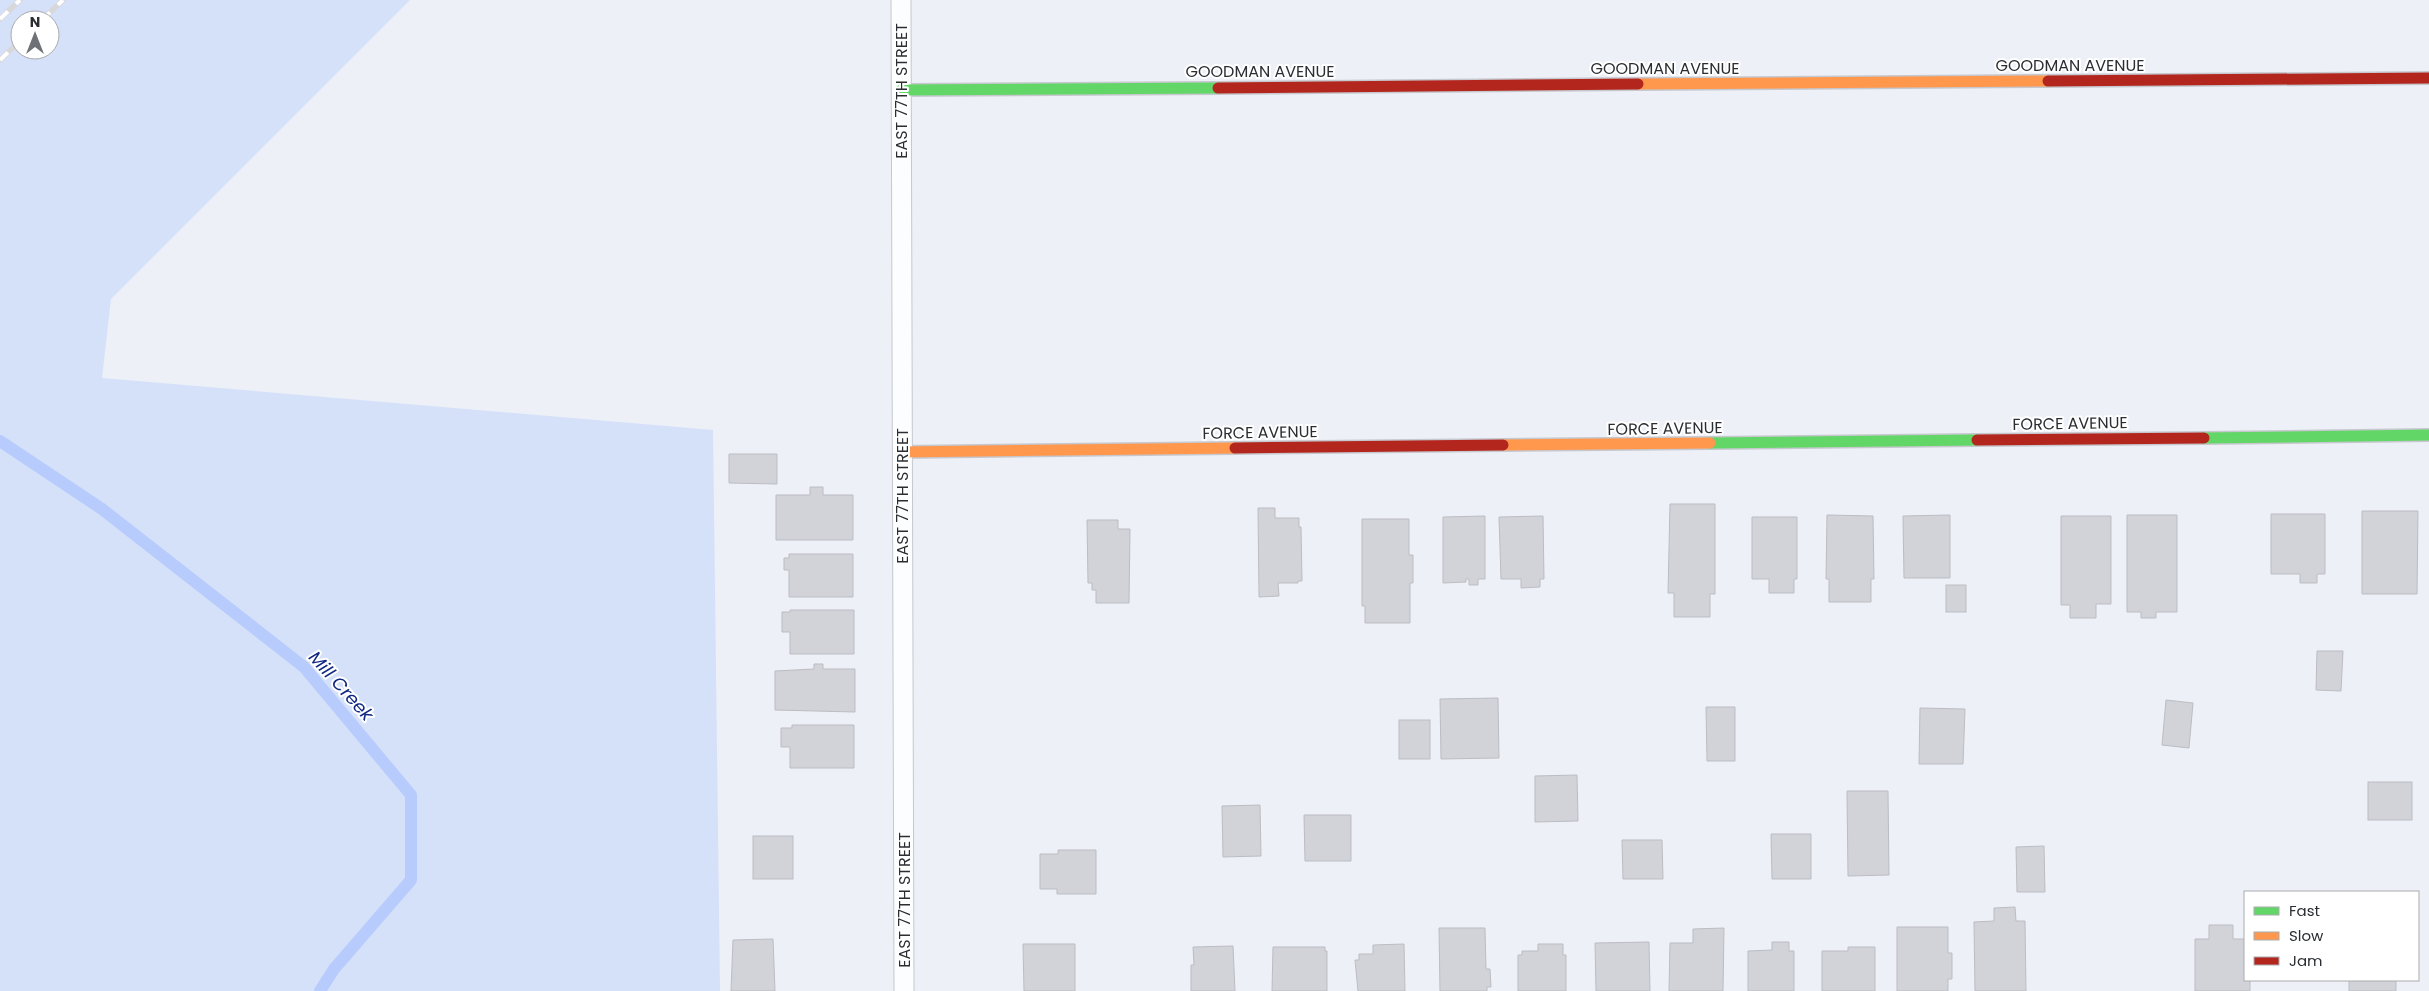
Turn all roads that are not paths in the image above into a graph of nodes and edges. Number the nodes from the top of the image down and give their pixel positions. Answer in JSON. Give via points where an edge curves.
{"nodes":[{"id":1,"x":900,"y":0,"type":"edge"},
{"id":2,"x":2429,"y":78,"type":"edge"},
{"id":3,"x":902,"y":90,"type":"junction"},
{"id":4,"x":2429,"y":435,"type":"edge"},
{"id":5,"x":902,"y":452,"type":"junction"},
{"id":6,"x":904,"y":991,"type":"edge"}],
"edges":[{"from":1,"to":3,"type":"lane","name":"EAST 77TH STREET"},
{"from":2,"to":3,"type":"street","name":"GOODMAN AVENUE"},
{"from":3,"to":5,"type":"lane","name":"EAST 77TH STREET"},
{"from":4,"to":5,"type":"street","name":"FORCE AVENUE"},
{"from":5,"to":6,"type":"lane","name":"EAST 77TH STREET"}]}
